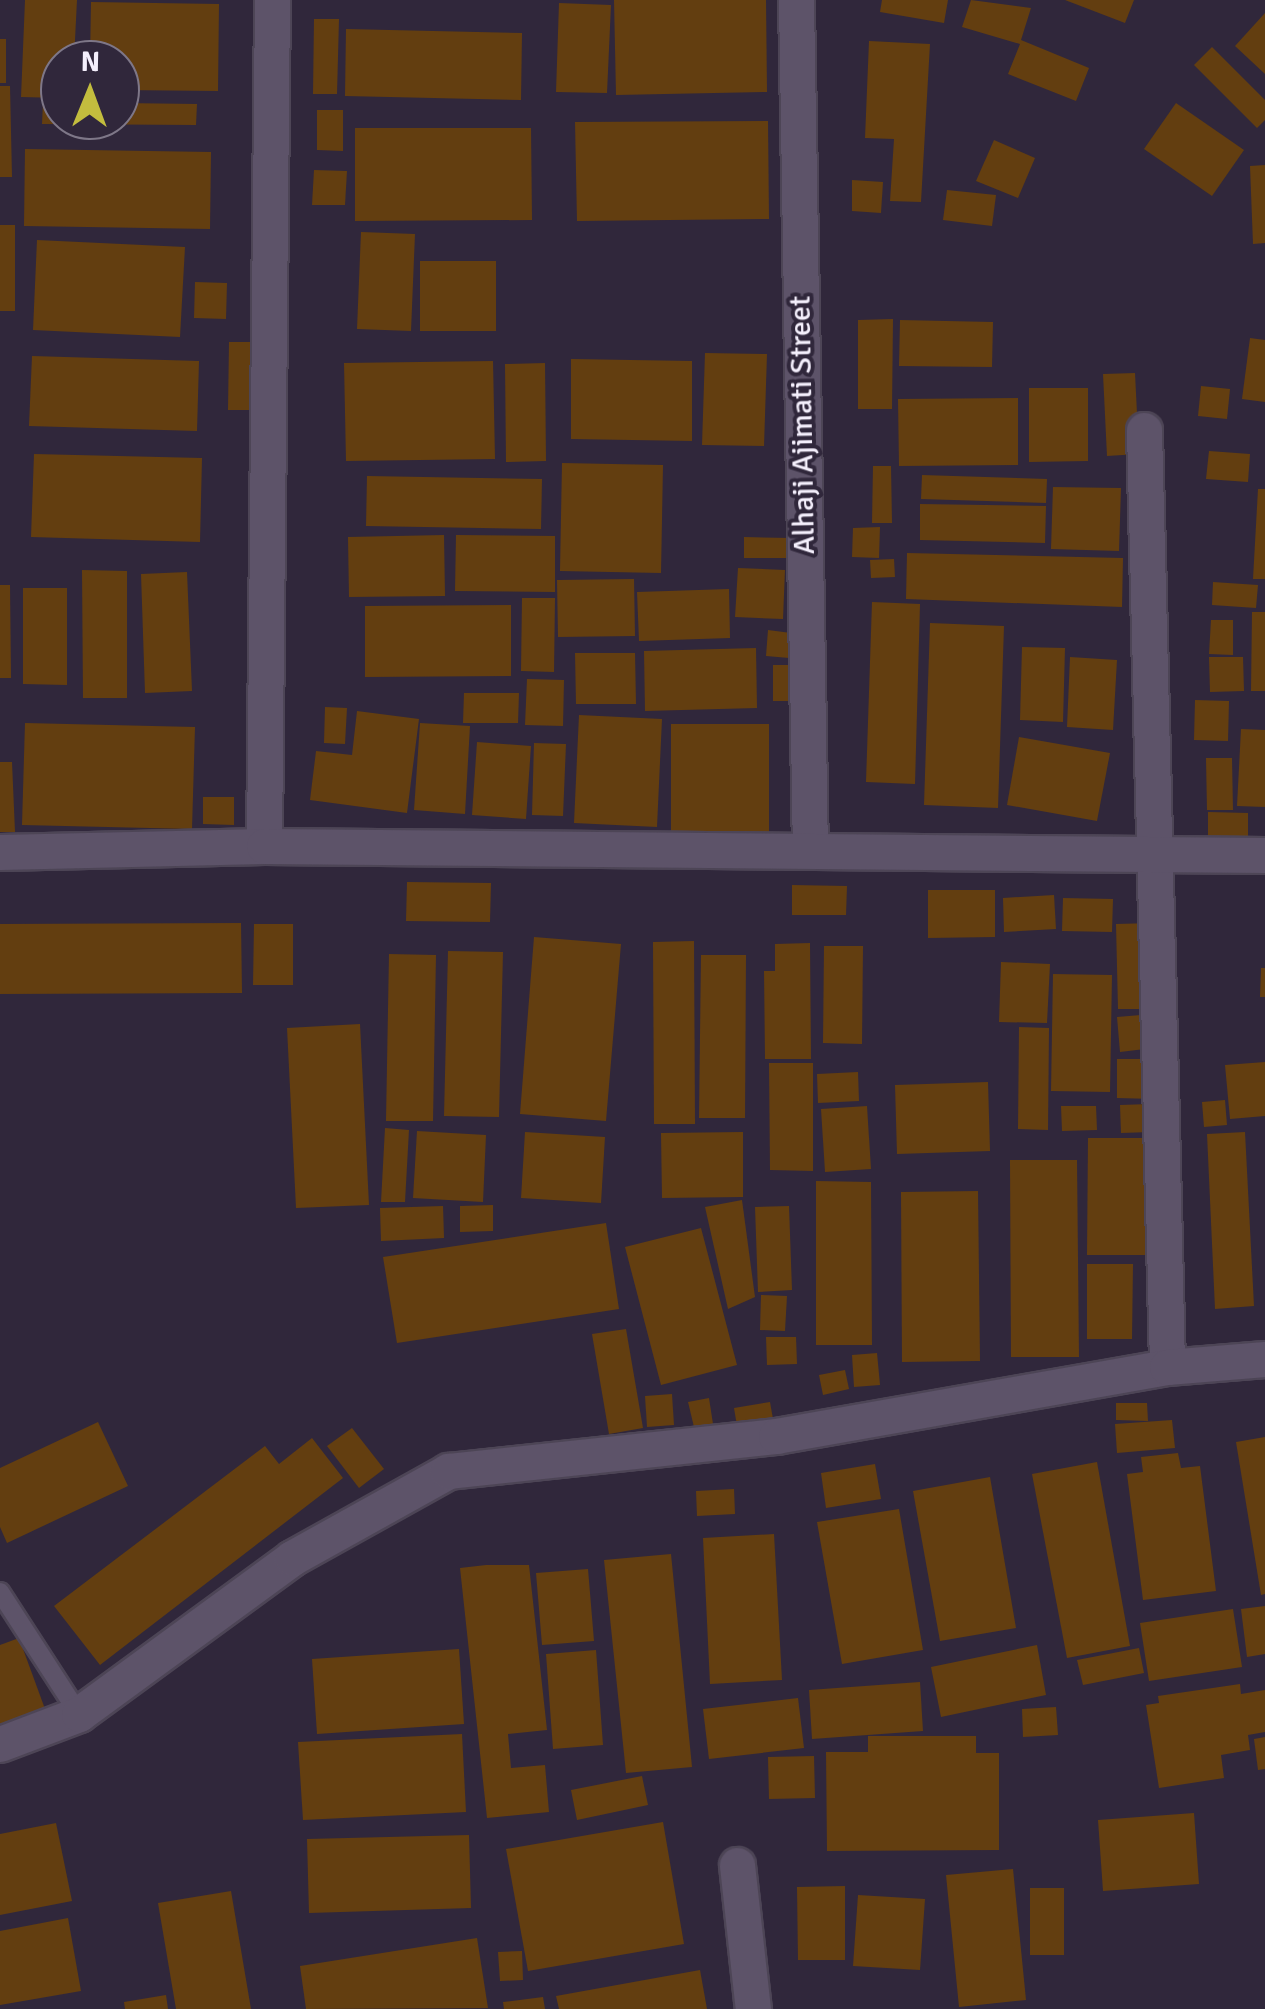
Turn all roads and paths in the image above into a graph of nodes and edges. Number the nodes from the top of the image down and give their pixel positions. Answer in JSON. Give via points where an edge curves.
{"nodes":[{"id":1,"x":272,"y":0,"type":"edge"},
{"id":2,"x":796,"y":0,"type":"edge"},
{"id":3,"x":1144,"y":430,"type":"dead end"},
{"id":4,"x":264,"y":846,"type":"junction"},
{"id":5,"x":810,"y":849,"type":"junction"},
{"id":6,"x":0,"y":852,"type":"edge"},
{"id":7,"x":1265,"y":854,"type":"edge"},
{"id":8,"x":1154,"y":855,"type":"junction"},
{"id":9,"x":1265,"y":1358,"type":"edge"},
{"id":10,"x":1167,"y":1367,"type":"junction"},
{"id":11,"x":0,"y":1592,"type":"edge"},
{"id":12,"x":78,"y":1714,"type":"junction"},
{"id":13,"x":0,"y":1744,"type":"edge"},
{"id":14,"x":736,"y":1865,"type":"dead end"},
{"id":15,"x":752,"y":2009,"type":"edge"}],
"edges":[{"from":1,"to":4,"type":"street"},
{"from":2,"to":5,"type":"street","name":"Alhaji Ajimati Street"},
{"from":3,"to":8,"type":"street"},
{"from":4,"to":5,"type":"street"},
{"from":4,"to":6,"type":"street"},
{"from":5,"to":8,"type":"street"},
{"from":7,"to":8,"type":"street"},
{"from":8,"to":10,"type":"street"},
{"from":9,"to":10,"type":"street"},
{"from":10,"to":12,"type":"street","via":[[776,1436],[448,1471],[292,1558]]},
{"from":11,"to":12,"type":"lane"},
{"from":12,"to":13,"type":"street"},
{"from":14,"to":15,"type":"street"}]}
